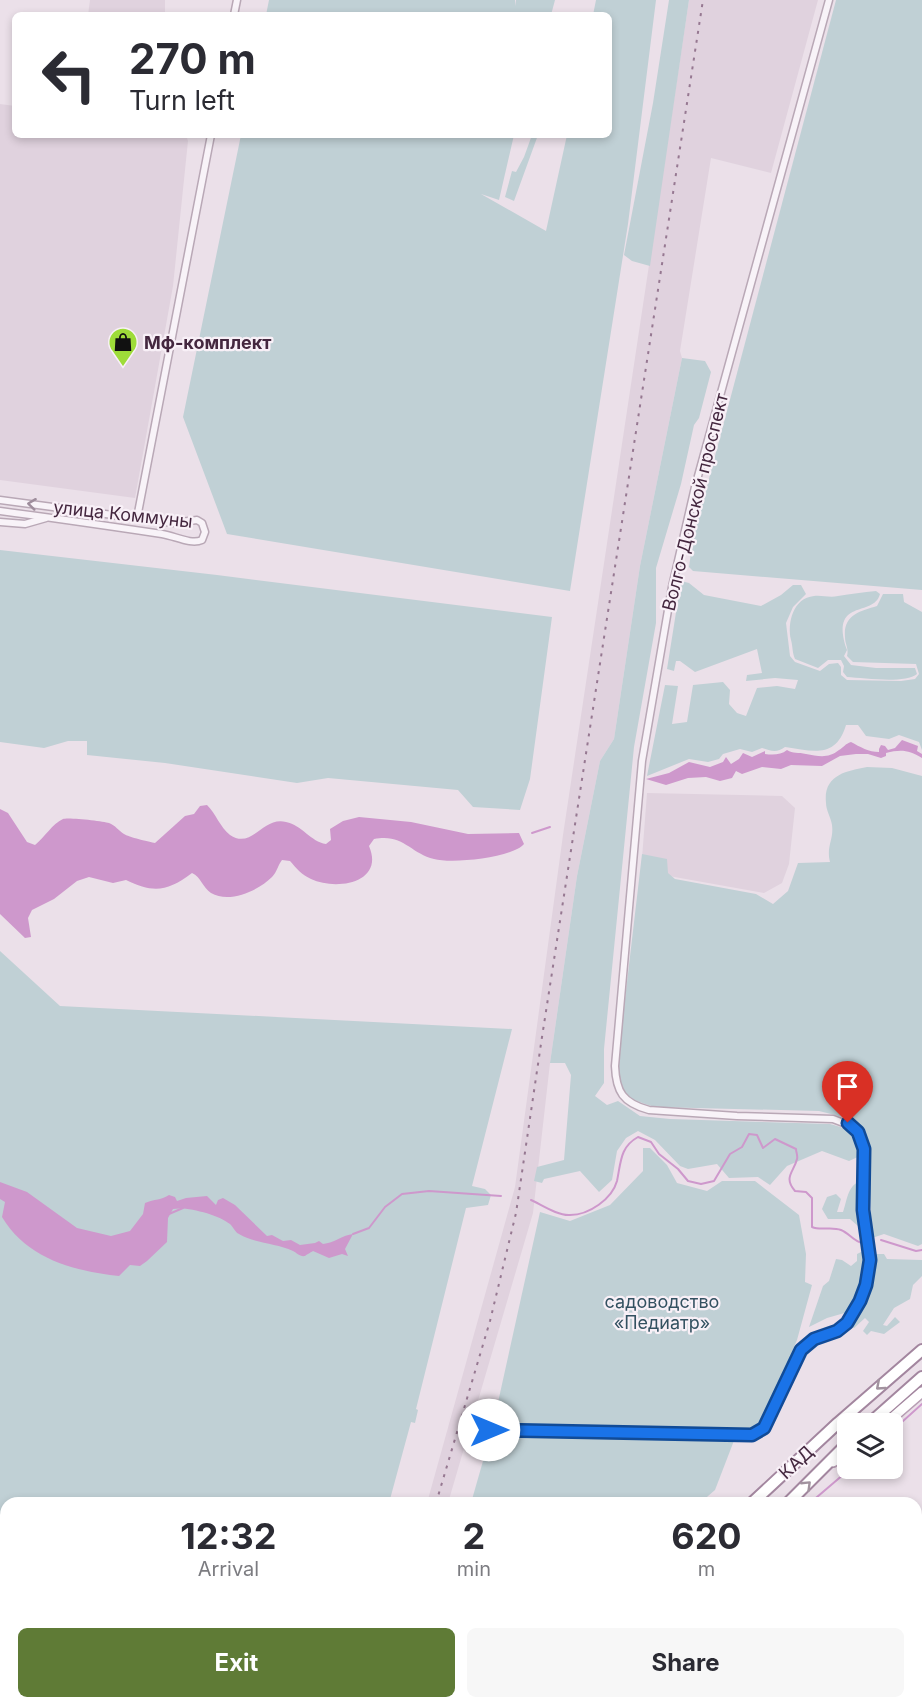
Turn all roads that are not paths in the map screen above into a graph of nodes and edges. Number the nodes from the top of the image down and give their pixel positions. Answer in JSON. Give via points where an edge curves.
{"nodes":[{"id":1,"x":829,"y":0,"type":"edge"},
{"id":2,"x":210,"y":138,"type":"edge"},
{"id":3,"x":0,"y":500,"type":"edge"},
{"id":4,"x":0,"y":511,"type":"edge"},
{"id":5,"x":48,"y":518,"type":"junction"},
{"id":6,"x":137,"y":518,"type":"junction"},
{"id":7,"x":0,"y":522,"type":"edge"},
{"id":8,"x":922,"y":1350,"type":"edge"},
{"id":9,"x":922,"y":1377,"type":"edge"},
{"id":10,"x":922,"y":1392,"type":"edge"},
{"id":11,"x":881,"y":1413,"type":"edge"},
{"id":12,"x":898,"y":1413,"type":"edge"},
{"id":13,"x":489,"y":1430,"type":"dead end"},
{"id":14,"x":837,"y":1454,"type":"edge"},
{"id":15,"x":837,"y":1460,"type":"edge"},
{"id":16,"x":826,"y":1466,"type":"junction"},
{"id":17,"x":758,"y":1497,"type":"edge"},
{"id":18,"x":794,"y":1497,"type":"edge"}],
"edges":[{"from":1,"to":13,"type":"street","name":"Волго-Донской проспект","via":[[695,487],[672,587],[642,761],[615,1066],[617,1087],[626,1100],[649,1110],[813,1117],[854,1127],[862,1137],[864,1149],[863,1210],[870,1250],[866,1285],[847,1323],[801,1350],[767,1423],[752,1435]]},
{"from":2,"to":6,"type":"street"},
{"from":6,"to":3,"type":"street","name":"улица Коммуны","one_way":true},
{"from":4,"to":5,"type":"street","name":"улица Коммуны"},
{"from":5,"to":6,"type":"street","name":"улица Коммуны","via":[[176,536],[192,543],[202,540],[205,532],[197,519],[178,523]]},
{"from":5,"to":7,"type":"street","via":[[26,524]]},
{"from":8,"to":17,"type":"highway","name":"КАД","one_way":true},
{"from":9,"to":11,"type":"highway"},
{"from":10,"to":12,"type":"main road"},
{"from":14,"to":16,"type":"highway","name":"КАД"},
{"from":15,"to":16,"type":"main road"},
{"from":18,"to":16,"type":"highway","name":"КАД","one_way":true}]}
